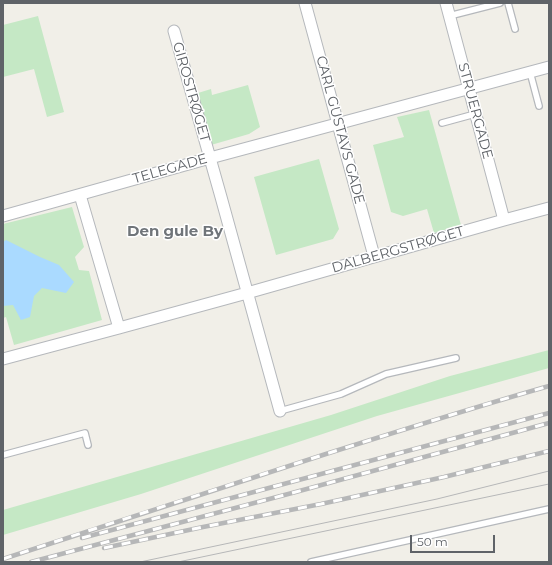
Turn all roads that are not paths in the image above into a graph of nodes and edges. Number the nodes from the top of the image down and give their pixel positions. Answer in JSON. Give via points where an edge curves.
{"nodes":[{"id":1,"x":305,"y":3,"type":"edge"},
{"id":2,"x":446,"y":3,"type":"edge"},
{"id":3,"x":500,"y":3,"type":"edge"},
{"id":4,"x":508,"y":3,"type":"edge"},
{"id":5,"x":450,"y":16,"type":"junction"},
{"id":6,"x":515,"y":29,"type":"dead end"},
{"id":7,"x":174,"y":31,"type":"dead end"},
{"id":8,"x":549,"y":67,"type":"edge"},
{"id":9,"x":530,"y":72,"type":"junction"},
{"id":10,"x":469,"y":89,"type":"junction"},
{"id":11,"x":539,"y":106,"type":"dead end"},
{"id":12,"x":475,"y":114,"type":"junction"},
{"id":13,"x":442,"y":123,"type":"dead end"},
{"id":14,"x":338,"y":124,"type":"junction"},
{"id":15,"x":210,"y":158,"type":"junction"},
{"id":16,"x":80,"y":195,"type":"junction"},
{"id":17,"x":549,"y":208,"type":"edge"},
{"id":18,"x":3,"y":216,"type":"edge"},
{"id":19,"x":504,"y":220,"type":"junction"},
{"id":20,"x":374,"y":256,"type":"junction"},
{"id":21,"x":247,"y":293,"type":"junction"},
{"id":22,"x":118,"y":328,"type":"junction"},
{"id":23,"x":456,"y":358,"type":"dead end"},
{"id":24,"x":3,"y":359,"type":"edge"},
{"id":25,"x":280,"y":411,"type":"joint"},
{"id":26,"x":88,"y":444,"type":"dead end"},
{"id":27,"x":3,"y":455,"type":"edge"},
{"id":28,"x":549,"y":509,"type":"edge"},
{"id":29,"x":311,"y":562,"type":"edge"}],
"edges":[{"from":1,"to":14,"type":"street","name":"CARL GUSTAVS GADE"},
{"from":2,"to":5,"type":"street","name":"STRUERGADE"},
{"from":3,"to":5,"type":"lane"},
{"from":4,"to":6,"type":"lane"},
{"from":5,"to":10,"type":"street","name":"STRUERGADE"},
{"from":7,"to":15,"type":"street","name":"GIROSTRØGET"},
{"from":8,"to":9,"type":"street","name":"TELEGADE"},
{"from":9,"to":10,"type":"street","name":"TELEGADE"},
{"from":9,"to":11,"type":"lane"},
{"from":10,"to":12,"type":"street","name":"STRUERGADE"},
{"from":10,"to":14,"type":"street","name":"TELEGADE"},
{"from":12,"to":13,"type":"lane"},
{"from":12,"to":19,"type":"street","name":"STRUERGADE"},
{"from":14,"to":15,"type":"street","name":"TELEGADE"},
{"from":14,"to":20,"type":"street","name":"CARL GUSTAVS GADE"},
{"from":15,"to":16,"type":"street","name":"TELEGADE"},
{"from":15,"to":21,"type":"street","name":"GIROSTRØGET"},
{"from":16,"to":18,"type":"street","name":"TELEGADE"},
{"from":16,"to":22,"type":"street"},
{"from":17,"to":19,"type":"street","name":"DALBERGSTRØGET"},
{"from":19,"to":20,"type":"street","name":"DALBERGSTRØGET"},
{"from":20,"to":21,"type":"street","name":"DALBERGSTRØGET"},
{"from":21,"to":22,"type":"street","name":"DALBERGSTRØGET"},
{"from":21,"to":25,"type":"street"},
{"from":22,"to":24,"type":"street","name":"DALBERGSTRØGET"},
{"from":23,"to":25,"type":"lane","via":[[386,374],[341,394]]},
{"from":26,"to":27,"type":"lane","via":[[86,433]]},
{"from":28,"to":29,"type":"lane"}]}
